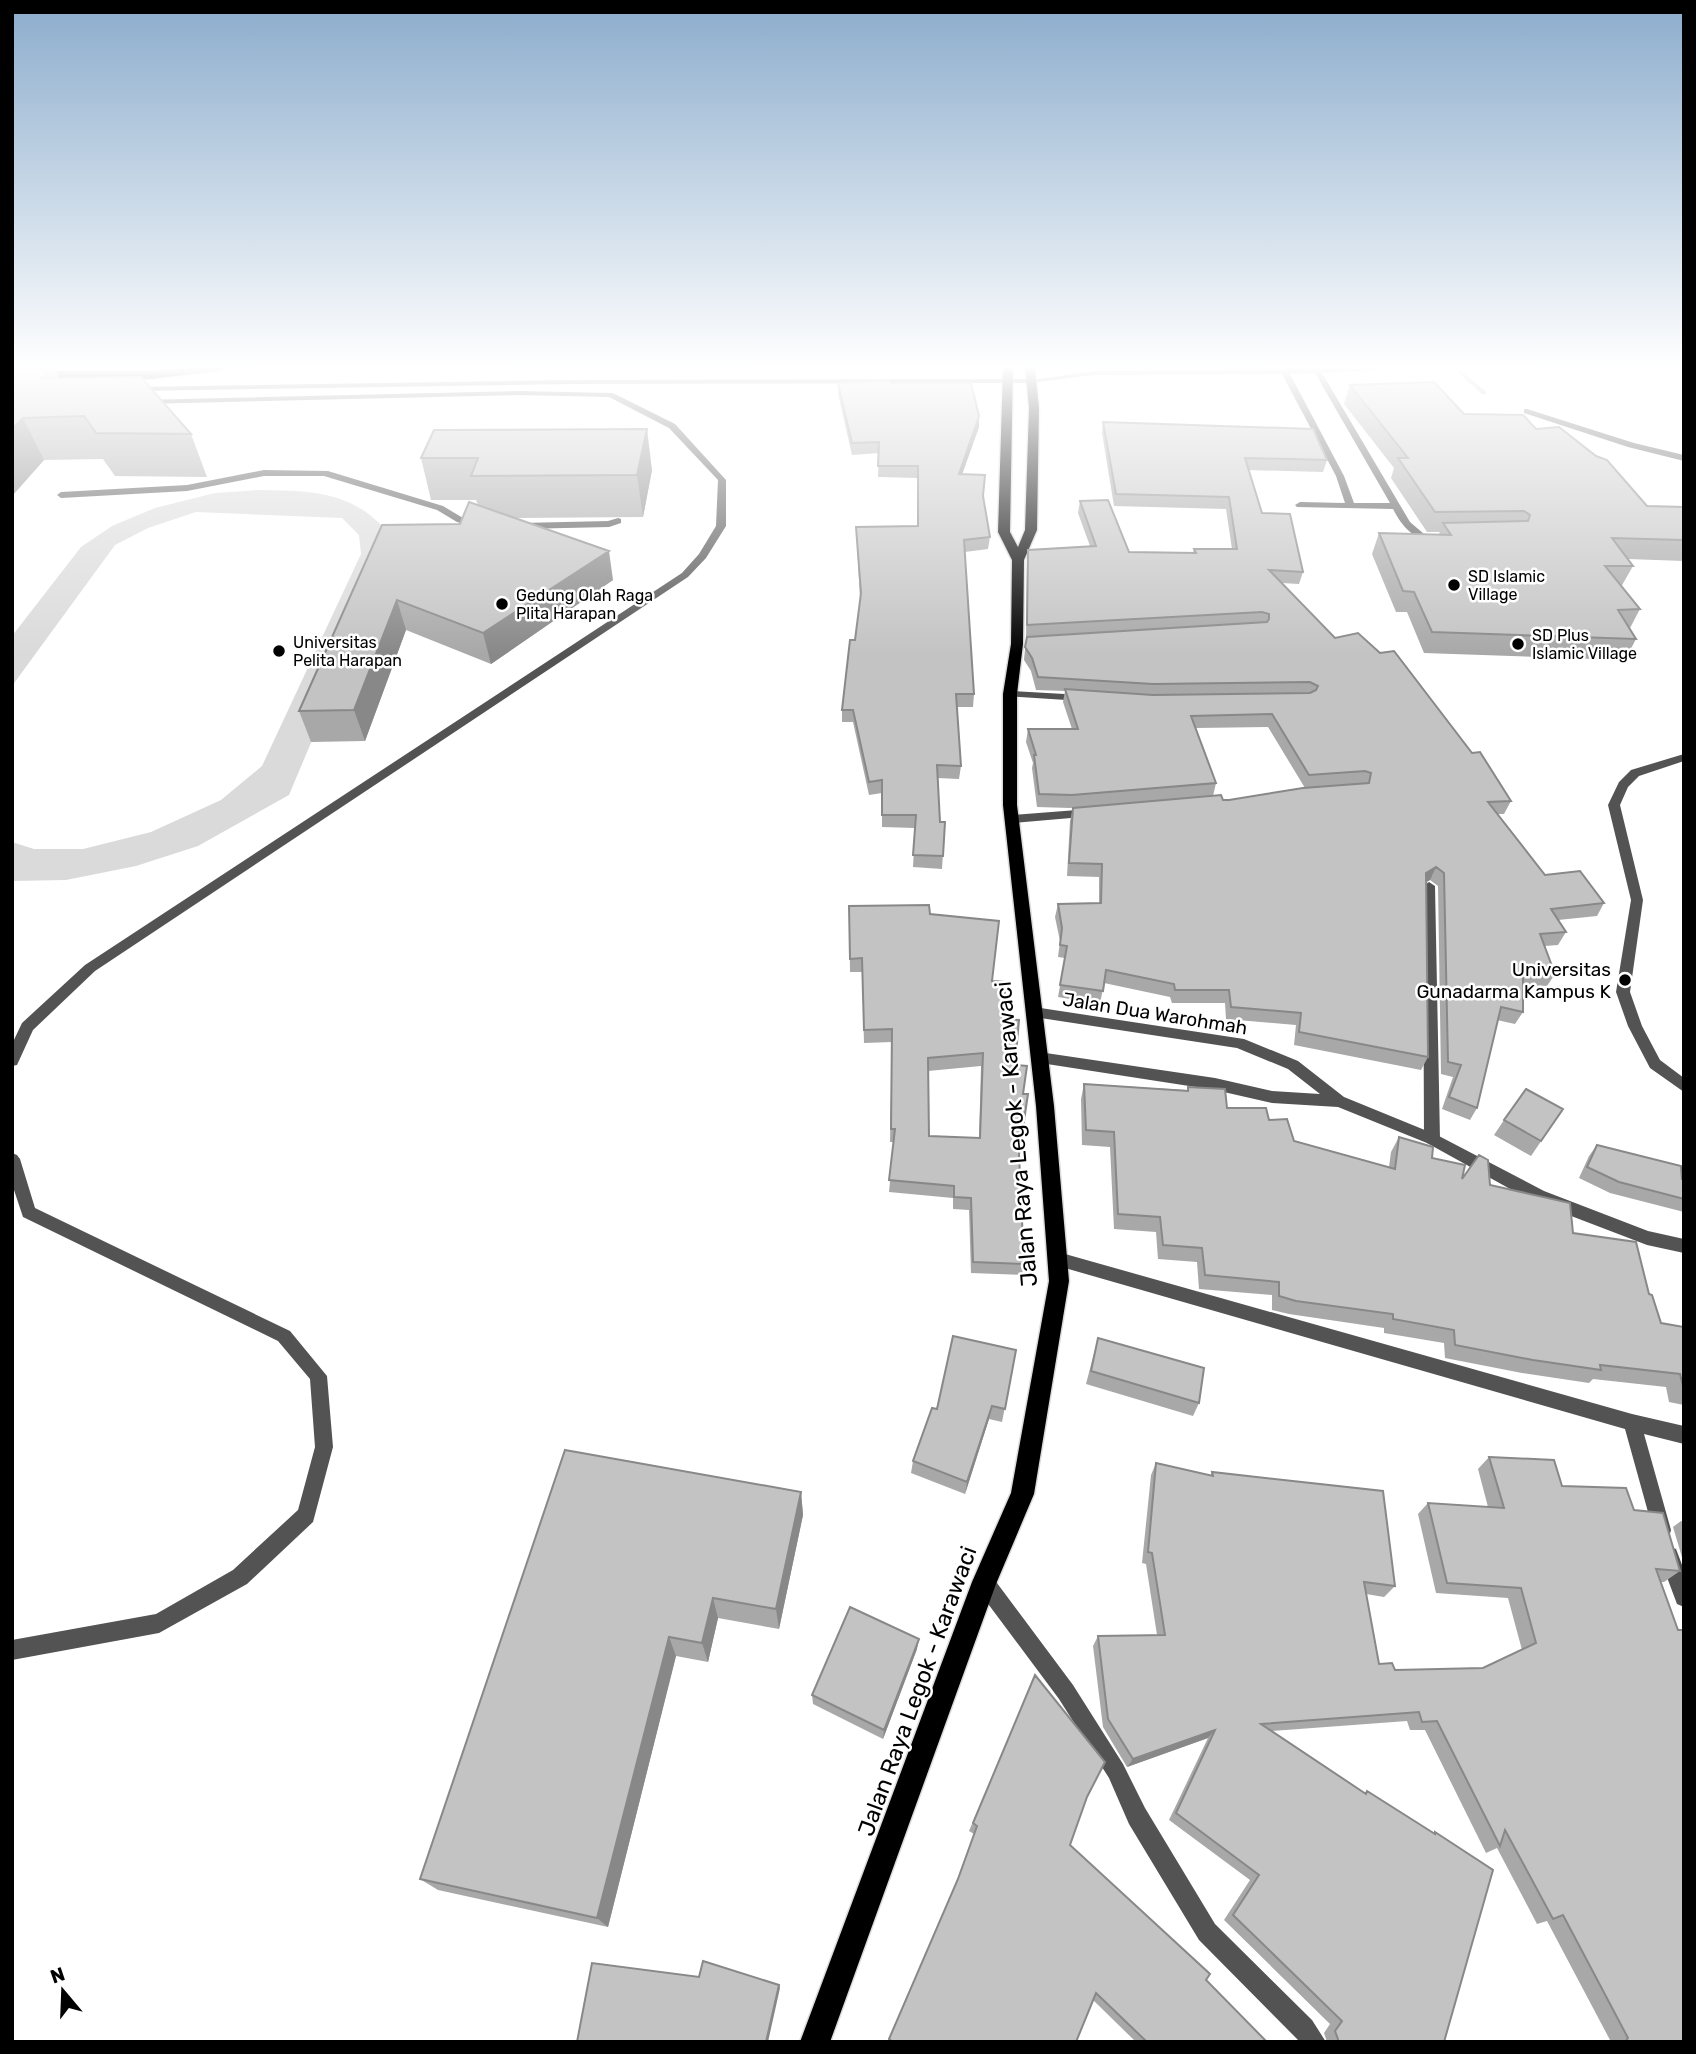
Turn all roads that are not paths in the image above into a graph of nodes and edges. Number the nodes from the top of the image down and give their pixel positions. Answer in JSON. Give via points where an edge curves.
{"nodes":[{"id":1,"x":707,"y":464,"type":"edge"},
{"id":2,"x":1007,"y":464,"type":"joint"},
{"id":3,"x":1334,"y":464,"type":"edge"},
{"id":4,"x":1372,"y":464,"type":"edge"},
{"id":5,"x":1033,"y":465,"type":"joint"},
{"id":6,"x":61,"y":495,"type":"dead end"},
{"id":7,"x":1300,"y":505,"type":"dead end"},
{"id":8,"x":1350,"y":505,"type":"junction"},
{"id":9,"x":1396,"y":506,"type":"junction"},
{"id":10,"x":618,"y":521,"type":"edge"},
{"id":11,"x":486,"y":527,"type":"edge"},
{"id":12,"x":505,"y":527,"type":"edge"},
{"id":13,"x":1452,"y":538,"type":"edge"},
{"id":14,"x":1018,"y":560,"type":"junction"},
{"id":15,"x":1010,"y":694,"type":"junction"},
{"id":16,"x":1089,"y":699,"type":"edge"},
{"id":17,"x":1684,"y":757,"type":"edge"},
{"id":18,"x":1109,"y":811,"type":"edge"},
{"id":19,"x":1012,"y":819,"type":"junction"},
{"id":20,"x":1429,"y":886,"type":"edge"},
{"id":21,"x":1034,"y":1012,"type":"junction"},
{"id":22,"x":1039,"y":1058,"type":"junction"},
{"id":23,"x":12,"y":1061,"type":"edge"},
{"id":24,"x":1684,"y":1086,"type":"edge"},
{"id":25,"x":1339,"y":1101,"type":"junction"},
{"id":26,"x":1432,"y":1139,"type":"junction"},
{"id":27,"x":12,"y":1159,"type":"edge"},
{"id":28,"x":1684,"y":1246,"type":"edge"},
{"id":29,"x":1058,"y":1259,"type":"junction"},
{"id":30,"x":1632,"y":1423,"type":"junction"},
{"id":31,"x":1684,"y":1435,"type":"edge"},
{"id":32,"x":984,"y":1582,"type":"junction"},
{"id":33,"x":1684,"y":1597,"type":"edge"},
{"id":34,"x":12,"y":1650,"type":"edge"},
{"id":35,"x":815,"y":2042,"type":"edge"},
{"id":36,"x":1314,"y":2042,"type":"edge"}],
"edges":[{"from":1,"to":23,"type":"street","via":[[722,480],[721,526],[704,556],[685,575],[90,968],[27,1027]]},
{"from":2,"to":5,"type":"main road"},
{"from":2,"to":14,"type":"main road","via":[[1004,532]]},
{"from":3,"to":8,"type":"street"},
{"from":4,"to":9,"type":"street"},
{"from":5,"to":14,"type":"main road","via":[[1031,530]]},
{"from":6,"to":11,"type":"street","via":[[187,488],[264,473],[325,473]]},
{"from":7,"to":8,"type":"street"},
{"from":8,"to":9,"type":"street"},
{"from":9,"to":13,"type":"street","via":[[1413,533]]},
{"from":10,"to":12,"type":"street"},
{"from":14,"to":15,"type":"main road","name":"Jalan Raya Legok - Karawaci","via":[[1024,643]]},
{"from":15,"to":16,"type":"street"},
{"from":15,"to":19,"type":"main road","name":"Jalan Raya Legok - Karawaci"},
{"from":17,"to":24,"type":"street","via":[[1634,773],[1614,806],[1637,900],[1623,992],[1656,1064]]},
{"from":18,"to":19,"type":"street"},
{"from":19,"to":21,"type":"main road","name":"Jalan Raya Legok - Karawaci"},
{"from":20,"to":26,"type":"street"},
{"from":21,"to":22,"type":"main road","name":"Jalan Raya Legok - Karawaci"},
{"from":21,"to":25,"type":"street","name":"Jalan Dua Warohmah","via":[[1240,1042],[1293,1065]]},
{"from":22,"to":25,"type":"street","name":"Jalan Dua Warohmah","via":[[1272,1097]]},
{"from":22,"to":29,"type":"main road","name":"Jalan Raya Legok - Karawaci"},
{"from":25,"to":26,"type":"street","name":"Jalan Dua Warohmah"},
{"from":26,"to":28,"type":"street","name":"Jalan Dua Warohmah","via":[[1538,1196]]},
{"from":27,"to":34,"type":"street","via":[[29,1212],[284,1336],[318,1376],[324,1447],[306,1516],[240,1577],[159,1623]]},
{"from":29,"to":30,"type":"street"},
{"from":29,"to":32,"type":"main road","name":"Jalan Raya Legok - Karawaci","via":[[1059,1281],[1022,1494]]},
{"from":30,"to":31,"type":"street"},
{"from":30,"to":33,"type":"street"},
{"from":32,"to":35,"type":"main road","name":"Jalan Raya Legok - Karawaci"},
{"from":32,"to":36,"type":"street","via":[[1066,1692],[1207,1932]]}]}
